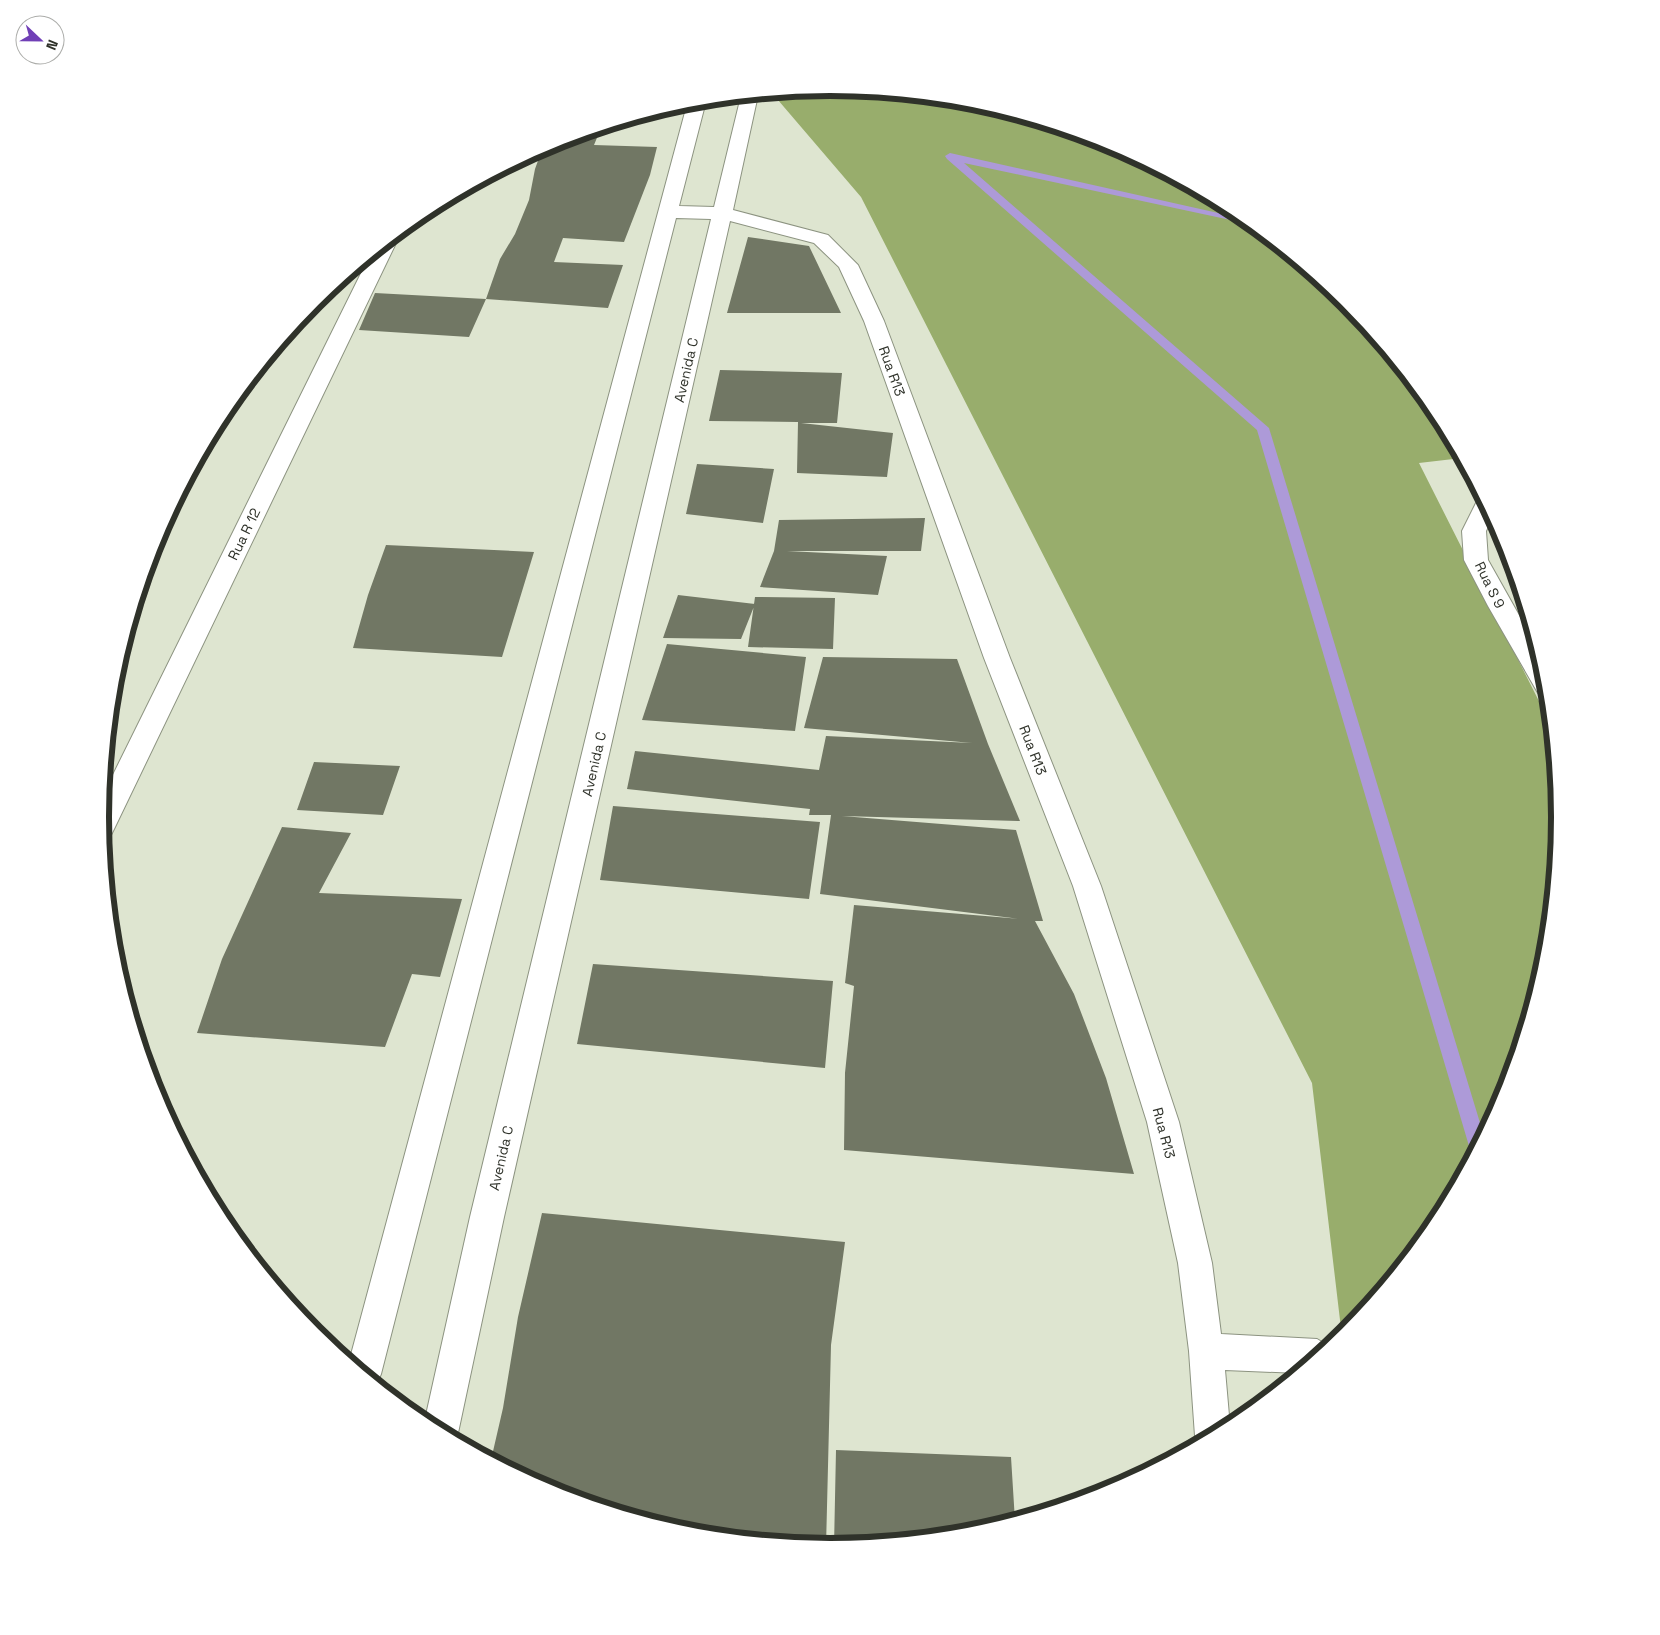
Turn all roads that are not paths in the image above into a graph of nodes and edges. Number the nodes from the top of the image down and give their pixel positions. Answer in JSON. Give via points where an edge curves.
{"nodes":[{"id":1,"x":749,"y":101,"type":"edge"},
{"id":2,"x":695,"y":109,"type":"edge"},
{"id":3,"x":668,"y":212,"type":"junction"},
{"id":4,"x":723,"y":213,"type":"junction"},
{"id":5,"x":381,"y":253,"type":"edge"},
{"id":6,"x":1483,"y":511,"type":"edge"},
{"id":7,"x":1534,"y":664,"type":"edge"},
{"id":8,"x":109,"y":810,"type":"edge"},
{"id":9,"x":1206,"y":1351,"type":"junction"},
{"id":10,"x":1309,"y":1357,"type":"edge"},
{"id":11,"x":364,"y":1368,"type":"edge"},
{"id":12,"x":442,"y":1425,"type":"edge"},
{"id":13,"x":1212,"y":1429,"type":"edge"}],
"edges":[{"from":1,"to":4,"type":"street","name":"Avenida C"},
{"from":2,"to":3,"type":"street"},
{"from":3,"to":4,"type":"street","name":"Rua R13"},
{"from":3,"to":11,"type":"street"},
{"from":4,"to":9,"type":"street","name":"Rua R13","via":[[821,239],[848,265],[874,321],[997,658],[1087,886],[1163,1122],[1195,1263]]},
{"from":4,"to":12,"type":"street","name":"Avenida C","via":[[487,1217]]},
{"from":5,"to":8,"type":"street","name":"Rua R 12"},
{"from":6,"to":7,"type":"street","name":"Rua S 9","via":[[1474,531],[1476,560]]},
{"from":9,"to":10,"type":"street"},
{"from":9,"to":13,"type":"street","name":"Rua R13"}]}
